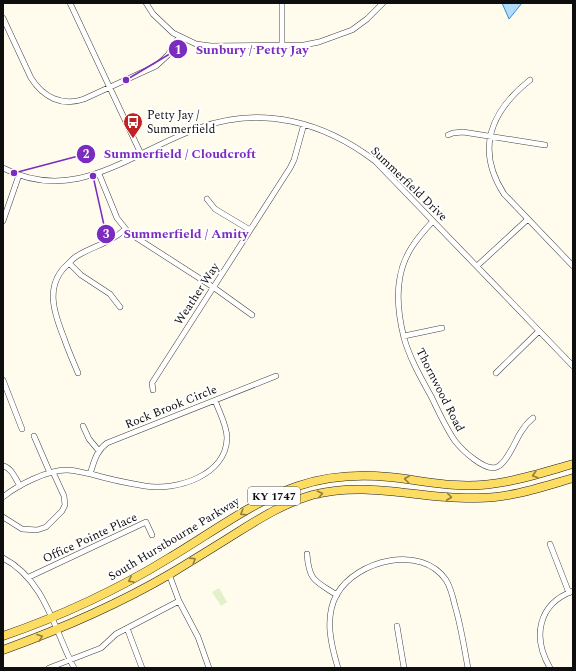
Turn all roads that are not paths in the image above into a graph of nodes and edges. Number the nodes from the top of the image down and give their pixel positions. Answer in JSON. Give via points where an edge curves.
{"nodes":[{"id":1,"x":70,"y":3,"type":"edge"},
{"id":2,"x":146,"y":3,"type":"edge"},
{"id":3,"x":282,"y":3,"type":"edge"},
{"id":4,"x":383,"y":3,"type":"edge"},
{"id":5,"x":3,"y":18,"type":"edge"},
{"id":6,"x":178,"y":37,"type":"junction"},
{"id":7,"x":282,"y":45,"type":"junction"},
{"id":8,"x":530,"y":80,"type":"dead end"},
{"id":9,"x":109,"y":88,"type":"junction"},
{"id":10,"x":304,"y":124,"type":"junction"},
{"id":11,"x":448,"y":135,"type":"dead end"},
{"id":12,"x":491,"y":136,"type":"junction"},
{"id":13,"x":545,"y":146,"type":"dead end"},
{"id":14,"x":141,"y":154,"type":"junction"},
{"id":15,"x":3,"y":168,"type":"edge"},
{"id":16,"x":19,"y":174,"type":"junction"},
{"id":17,"x":99,"y":174,"type":"junction"},
{"id":18,"x":207,"y":198,"type":"dead end"},
{"id":19,"x":528,"y":218,"type":"junction"},
{"id":20,"x":3,"y":221,"type":"edge"},
{"id":21,"x":433,"y":221,"type":"junction"},
{"id":22,"x":125,"y":229,"type":"junction"},
{"id":23,"x":250,"y":230,"type":"junction"},
{"id":24,"x":69,"y":263,"type":"junction"},
{"id":25,"x":573,"y":265,"type":"edge"},
{"id":26,"x":477,"y":266,"type":"junction"},
{"id":27,"x":213,"y":287,"type":"junction"},
{"id":28,"x":120,"y":307,"type":"dead end"},
{"id":29,"x":252,"y":315,"type":"dead end"},
{"id":30,"x":442,"y":328,"type":"dead end"},
{"id":31,"x":539,"y":331,"type":"junction"},
{"id":32,"x":404,"y":336,"type":"junction"},
{"id":33,"x":573,"y":366,"type":"edge"},
{"id":34,"x":78,"y":373,"type":"dead end"},
{"id":35,"x":496,"y":373,"type":"dead end"},
{"id":36,"x":276,"y":376,"type":"dead end"},
{"id":37,"x":3,"y":380,"type":"edge"},
{"id":38,"x":153,"y":390,"type":"dead end"},
{"id":39,"x":214,"y":400,"type":"junction"},
{"id":40,"x":532,"y":418,"type":"dead end"},
{"id":41,"x":83,"y":426,"type":"dead end"},
{"id":42,"x":22,"y":429,"type":"dead end"},
{"id":43,"x":34,"y":436,"type":"dead end"},
{"id":44,"x":99,"y":450,"type":"junction"},
{"id":45,"x":573,"y":464,"type":"edge"},
{"id":46,"x":3,"y":466,"type":"edge"},
{"id":47,"x":52,"y":472,"type":"junction"},
{"id":48,"x":90,"y":474,"type":"junction"},
{"id":49,"x":573,"y":478,"type":"edge"},
{"id":50,"x":20,"y":486,"type":"junction"},
{"id":51,"x":3,"y":497,"type":"edge"},
{"id":52,"x":3,"y":517,"type":"edge"},
{"id":53,"x":152,"y":535,"type":"dead end"},
{"id":54,"x":550,"y":544,"type":"dead end"},
{"id":55,"x":307,"y":554,"type":"dead end"},
{"id":56,"x":3,"y":558,"type":"edge"},
{"id":57,"x":169,"y":574,"type":"junction"},
{"id":58,"x":29,"y":577,"type":"junction"},
{"id":59,"x":571,"y":592,"type":"edge"},
{"id":60,"x":336,"y":595,"type":"junction"},
{"id":61,"x":179,"y":601,"type":"junction"},
{"id":62,"x":52,"y":618,"type":"junction"},
{"id":63,"x":397,"y":626,"type":"dead end"},
{"id":64,"x":127,"y":628,"type":"junction"},
{"id":65,"x":56,"y":630,"type":"junction"},
{"id":66,"x":3,"y":636,"type":"edge"},
{"id":67,"x":3,"y":650,"type":"edge"},
{"id":68,"x":69,"y":660,"type":"junction"},
{"id":69,"x":49,"y":668,"type":"edge"},
{"id":70,"x":74,"y":668,"type":"edge"},
{"id":71,"x":142,"y":668,"type":"edge"},
{"id":72,"x":209,"y":668,"type":"edge"},
{"id":73,"x":338,"y":668,"type":"edge"},
{"id":74,"x":404,"y":668,"type":"edge"},
{"id":75,"x":468,"y":668,"type":"edge"},
{"id":76,"x":550,"y":668,"type":"edge"}],
"edges":[{"from":1,"to":9,"type":"street"},
{"from":2,"to":6,"type":"street","via":[[153,14]]},
{"from":3,"to":7,"type":"street"},
{"from":4,"to":7,"type":"street","via":[[346,34],[310,45]]},
{"from":5,"to":9,"type":"street","via":[[31,78],[39,90],[48,96],[58,101],[75,102]]},
{"from":6,"to":7,"type":"street","via":[[205,46]]},
{"from":6,"to":9,"type":"street","via":[[168,55],[159,64]]},
{"from":8,"to":12,"type":"street","via":[[504,105]]},
{"from":9,"to":14,"type":"street"},
{"from":10,"to":14,"type":"street","name":"Summerfield Drive","via":[[277,119],[235,119],[200,127]]},
{"from":10,"to":21,"type":"street","name":"Summerfield Drive","via":[[360,149],[388,173]]},
{"from":10,"to":23,"type":"street","name":"Weather Way","via":[[290,168]]},
{"from":11,"to":12,"type":"street","via":[[459,132]]},
{"from":12,"to":13,"type":"street"},
{"from":12,"to":19,"type":"street","via":[[490,156],[496,180],[504,194]]},
{"from":14,"to":17,"type":"street","name":"Summerfield Drive"},
{"from":15,"to":16,"type":"street","name":"Summerfield Drive"},
{"from":16,"to":17,"type":"street","name":"Summerfield Drive","via":[[56,181],[77,180]]},
{"from":16,"to":20,"type":"street"},
{"from":17,"to":22,"type":"street","via":[[116,218]]},
{"from":18,"to":23,"type":"street","via":[[215,209]]},
{"from":19,"to":25,"type":"street"},
{"from":19,"to":26,"type":"street"},
{"from":21,"to":26,"type":"street","name":"Summerfield Drive"},
{"from":21,"to":32,"type":"street","name":"Thornwood Road","via":[[411,247],[400,277],[398,304]]},
{"from":22,"to":24,"type":"street","via":[[111,240],[75,257]]},
{"from":22,"to":27,"type":"street"},
{"from":23,"to":27,"type":"street","name":"Weather Way"},
{"from":24,"to":28,"type":"street","via":[[110,294]]},
{"from":24,"to":34,"type":"street","via":[[59,274],[55,284],[53,304]]},
{"from":26,"to":31,"type":"street","name":"Summerfield Drive"},
{"from":27,"to":29,"type":"street"},
{"from":27,"to":38,"type":"street","name":"Weather Way","via":[[152,383]]},
{"from":30,"to":32,"type":"street"},
{"from":31,"to":33,"type":"street","name":"Summerfield Drive"},
{"from":31,"to":35,"type":"street"},
{"from":32,"to":40,"type":"street","name":"Thornwood Road","via":[[414,363],[447,429],[456,442],[486,467],[497,467],[502,463]]},
{"from":36,"to":39,"type":"street","name":"Rock Brook Circle"},
{"from":37,"to":42,"type":"street"},
{"from":39,"to":44,"type":"street","name":"Rock Brook Circle","via":[[107,443]]},
{"from":39,"to":48,"type":"street","via":[[226,429],[226,443],[214,468],[203,475],[183,483],[162,487],[145,486]]},
{"from":41,"to":44,"type":"street","via":[[89,439]]},
{"from":43,"to":47,"type":"street"},
{"from":44,"to":48,"type":"street"},
{"from":45,"to":62,"type":"main road","name":"South Hurstbourne Parkway","number":"KY 1747","one_way":true,"via":[[508,482],[485,485],[352,476],[298,486],[256,505],[140,576]]},
{"from":46,"to":50,"type":"street","via":[[8,467]]},
{"from":47,"to":48,"type":"street","via":[[69,470]]},
{"from":47,"to":50,"type":"street"},
{"from":47,"to":52,"type":"street","via":[[64,496],[65,505],[46,527],[37,530],[22,529]]},
{"from":57,"to":49,"type":"main road","number":"KY 1747","one_way":true,"via":[[264,516],[312,496],[352,489],[373,489],[456,498],[501,497]]},
{"from":50,"to":51,"type":"street"},
{"from":53,"to":58,"type":"street","name":"Office Pointe Place","via":[[146,522]]},
{"from":54,"to":59,"type":"street"},
{"from":55,"to":60,"type":"street","via":[[312,577]]},
{"from":56,"to":58,"type":"street"},
{"from":57,"to":61,"type":"street"},
{"from":57,"to":65,"type":"main road","number":"KY 1747","via":[[97,613]]},
{"from":58,"to":62,"type":"street"},
{"from":59,"to":76,"type":"street","via":[[549,607],[540,627],[541,646]]},
{"from":60,"to":73,"type":"street","via":[[330,624]]},
{"from":60,"to":75,"type":"street","via":[[350,579],[370,567],[386,562],[408,560],[430,565],[444,577],[452,593]]},
{"from":61,"to":64,"type":"street"},
{"from":61,"to":72,"type":"street","via":[[198,637]]},
{"from":62,"to":65,"type":"street"},
{"from":62,"to":66,"type":"main road","name":"South Hurstbourne Parkway","number":"KY 1747"},
{"from":63,"to":74,"type":"street"},
{"from":64,"to":68,"type":"street","via":[[101,648]]},
{"from":64,"to":71,"type":"street"},
{"from":67,"to":65,"type":"main road","number":"KY 1747","one_way":true},
{"from":65,"to":68,"type":"street"},
{"from":68,"to":69,"type":"street"},
{"from":68,"to":70,"type":"street"}]}
